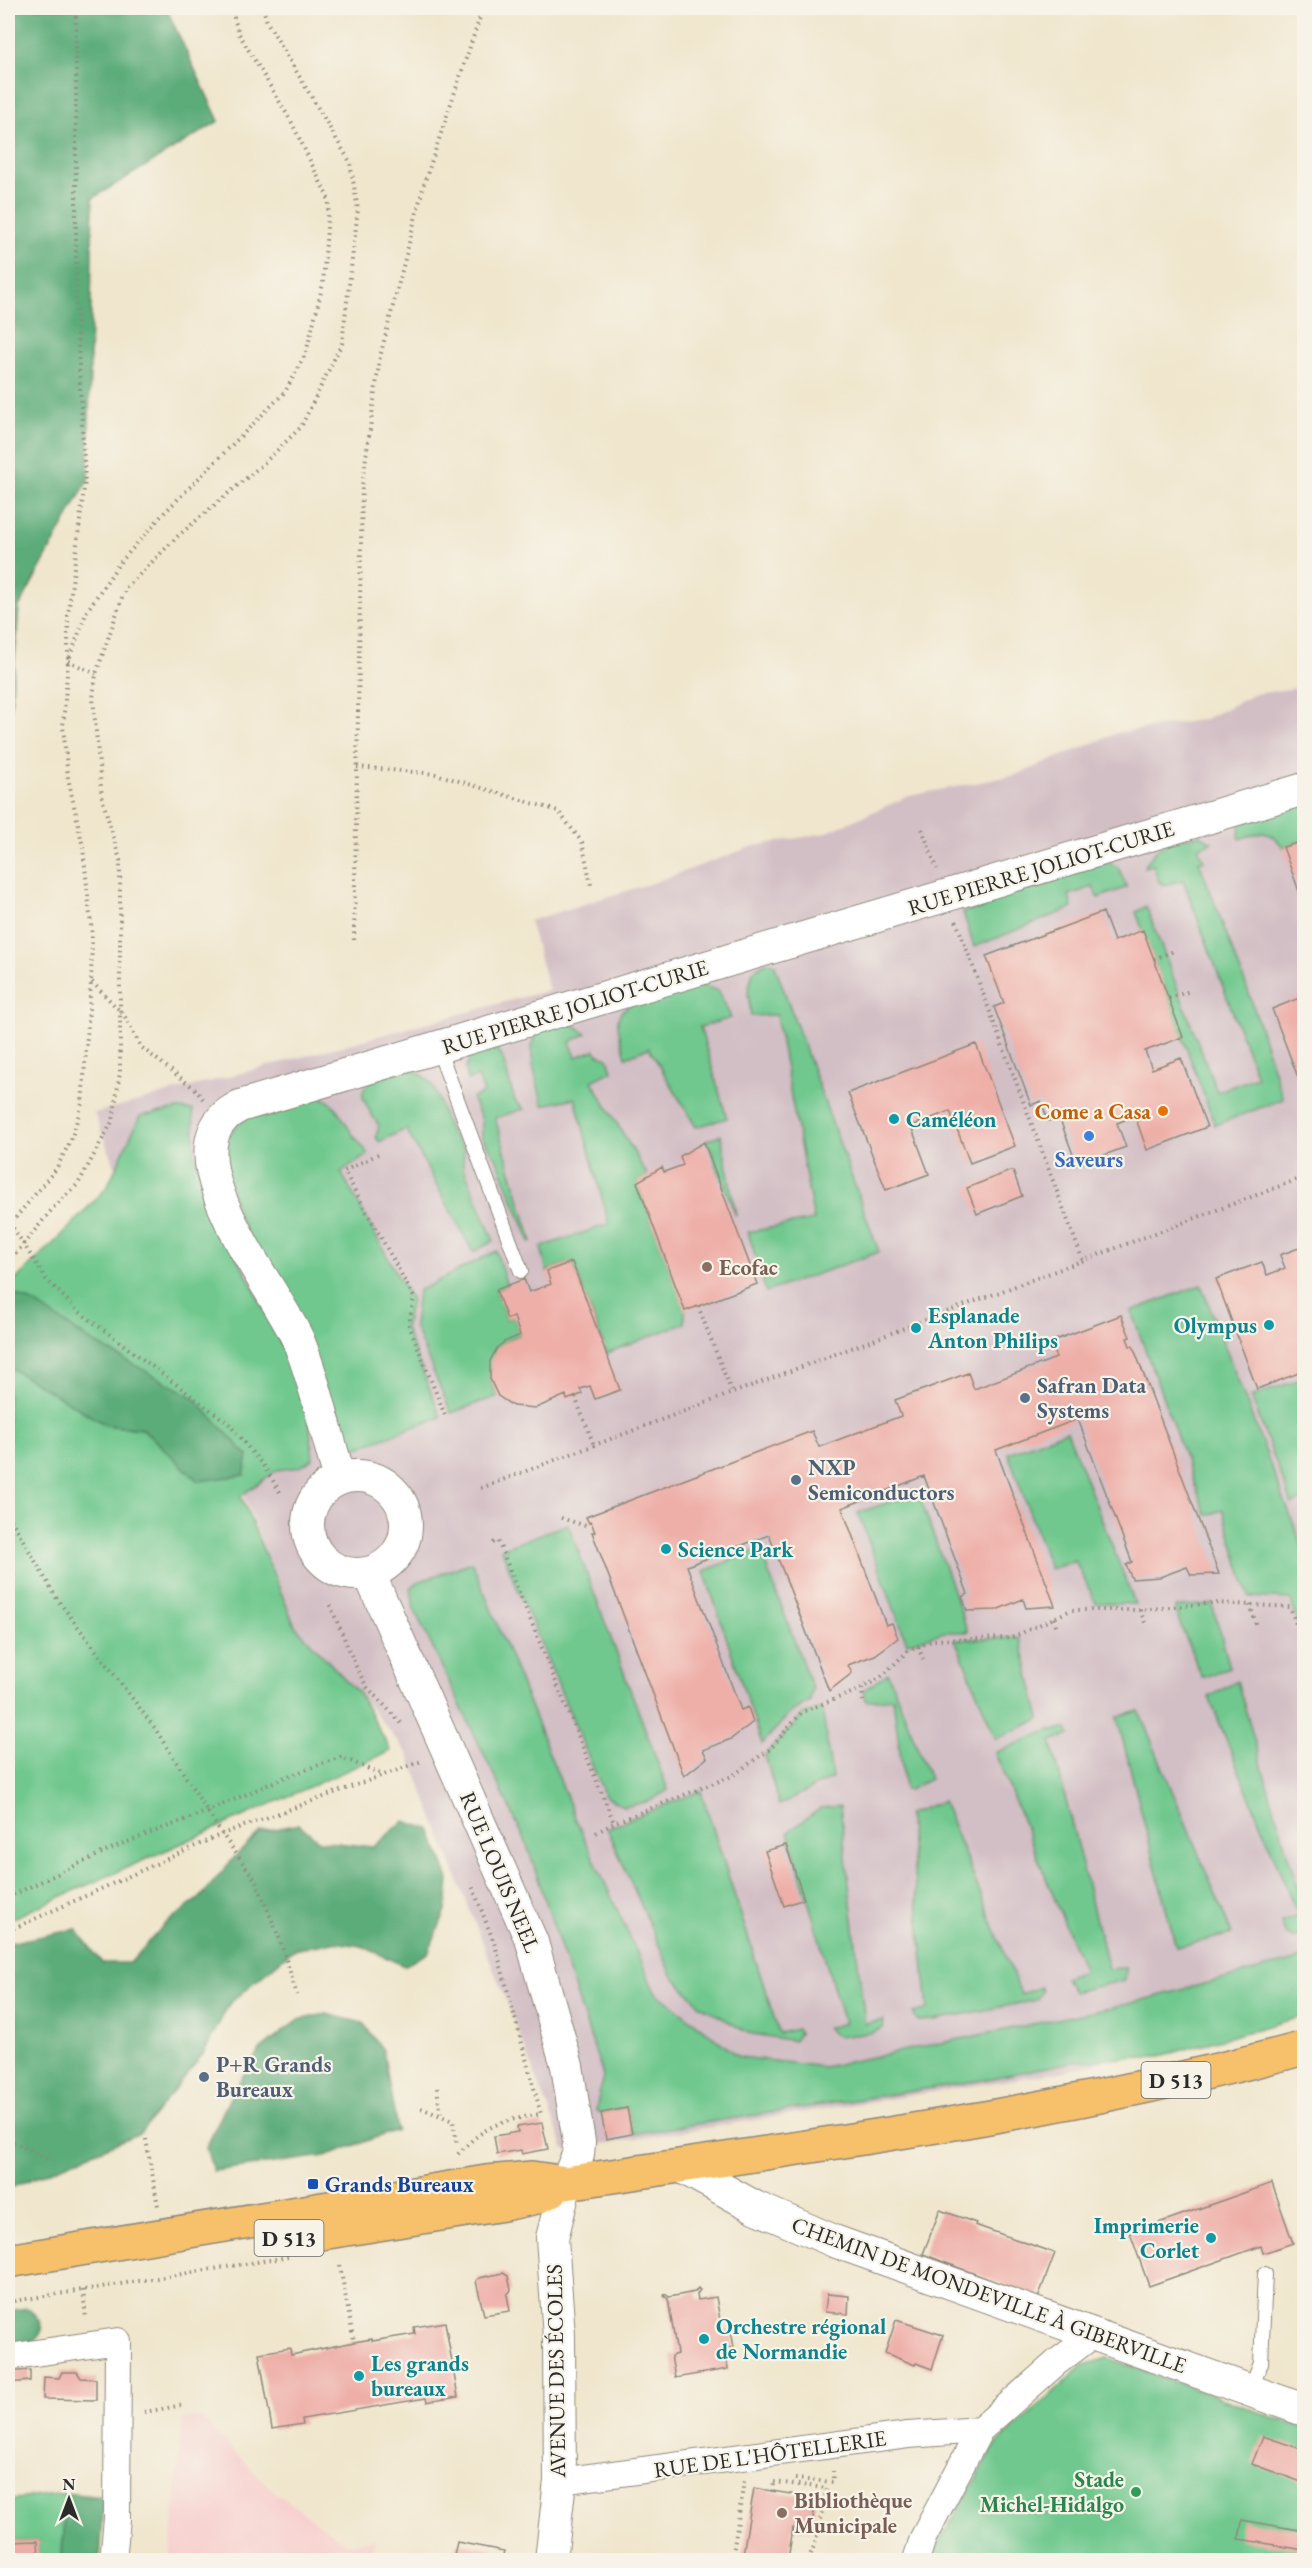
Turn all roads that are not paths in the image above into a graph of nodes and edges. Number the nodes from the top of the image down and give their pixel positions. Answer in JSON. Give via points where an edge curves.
{"nodes":[{"id":1,"x":1305,"y":789,"type":"edge"},
{"id":2,"x":438,"y":1048,"type":"junction"},
{"id":3,"x":521,"y":1271,"type":"dead end"},
{"id":4,"x":340,"y":1478,"type":"junction"},
{"id":5,"x":369,"y":1573,"type":"junction"},
{"id":6,"x":1305,"y":2048,"type":"edge"},
{"id":7,"x":680,"y":2166,"type":"junction"},
{"id":8,"x":566,"y":2182,"type":"junction"},
{"id":9,"x":8,"y":2261,"type":"edge"},
{"id":10,"x":1265,"y":2274,"type":"dead end"},
{"id":11,"x":8,"y":2282,"type":"edge"},
{"id":12,"x":1084,"y":2332,"type":"junction"},
{"id":13,"x":8,"y":2357,"type":"edge"},
{"id":14,"x":1250,"y":2391,"type":"junction"},
{"id":15,"x":1305,"y":2410,"type":"edge"},
{"id":16,"x":980,"y":2430,"type":"junction"},
{"id":17,"x":560,"y":2481,"type":"junction"},
{"id":18,"x":113,"y":2560,"type":"edge"},
{"id":19,"x":551,"y":2560,"type":"edge"},
{"id":20,"x":916,"y":2560,"type":"edge"}],
"edges":[{"from":1,"to":2,"type":"street","name":"RUE PIERRE JOLIOT-CURIE"},
{"from":2,"to":3,"type":"lane"},
{"from":2,"to":4,"type":"street","name":"RUE PIERRE JOLIOT-CURIE","via":[[240,1106],[225,1115],[212,1141],[212,1169],[219,1200],[299,1342]]},
{"from":4,"to":5,"type":"street","via":[[319,1493],[312,1505],[308,1530],[311,1543],[329,1565],[355,1574]]},
{"from":4,"to":5,"type":"street","via":[[352,1475],[379,1480],[401,1501],[406,1515],[407,1531],[396,1555],[388,1564]]},
{"from":5,"to":8,"type":"street","name":"RUE LOUIS NEEL","via":[[532,1942],[567,2066],[579,2130],[578,2156]]},
{"from":6,"to":7,"type":"main road","number":"D 513","via":[[1155,2086],[1047,2108]]},
{"from":7,"to":8,"type":"main road","number":"D 513"},
{"from":7,"to":12,"type":"street","name":"CHEMIN DE MONDEVILLE À GIBERVILLE","via":[[755,2207],[834,2241]]},
{"from":8,"to":9,"type":"main road","number":"D 513","via":[[532,2178],[486,2182]]},
{"from":8,"to":11,"type":"main road","number":"D 513","via":[[537,2197],[504,2204]]},
{"from":8,"to":17,"type":"street","name":"AVENUE DES ÉCOLES","via":[[552,2238],[559,2336]]},
{"from":10,"to":14,"type":"lane","via":[[1261,2363]]},
{"from":12,"to":14,"type":"street","name":"CHEMIN DE MONDEVILLE À GIBERVILLE"},
{"from":12,"to":16,"type":"street","via":[[1057,2362]]},
{"from":13,"to":18,"type":"street","via":[[118,2341],[117,2519]]},
{"from":14,"to":15,"type":"street","name":"CHEMIN DE MONDEVILLE À GIBERVILLE"},
{"from":16,"to":17,"type":"street","name":"RUE DE L'HÔTELLERIE","via":[[908,2435]]},
{"from":16,"to":20,"type":"street","via":[[923,2538]]},
{"from":17,"to":19,"type":"street","name":"AVENUE DES ÉCOLES"}]}
